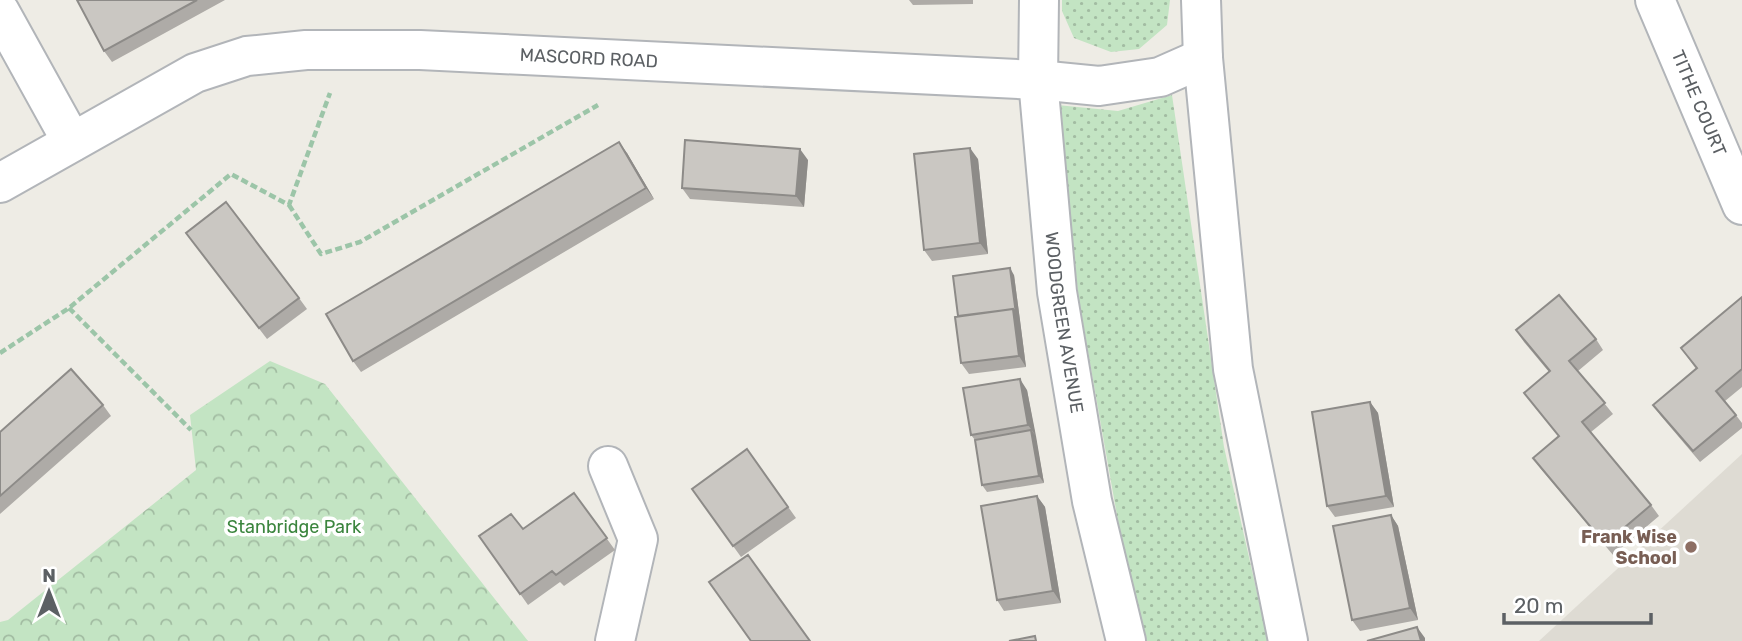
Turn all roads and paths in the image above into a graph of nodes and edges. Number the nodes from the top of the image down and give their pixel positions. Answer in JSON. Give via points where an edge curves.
{"nodes":[{"id":1,"x":1039,"y":0,"type":"edge"},
{"id":2,"x":1201,"y":0,"type":"edge"},
{"id":3,"x":1655,"y":0,"type":"edge"},
{"id":4,"x":0,"y":12,"type":"edge"},
{"id":5,"x":346,"y":50,"type":"junction"},
{"id":6,"x":1203,"y":58,"type":"junction"},
{"id":7,"x":631,"y":60,"type":"junction"},
{"id":8,"x":1038,"y":80,"type":"junction"},
{"id":9,"x":72,"y":142,"type":"junction"},
{"id":10,"x":0,"y":184,"type":"edge"},
{"id":11,"x":289,"y":205,"type":"junction"},
{"id":12,"x":1742,"y":205,"type":"edge"},
{"id":13,"x":69,"y":308,"type":"junction"},
{"id":14,"x":0,"y":353,"type":"edge"},
{"id":15,"x":191,"y":430,"type":"dead end"},
{"id":16,"x":608,"y":466,"type":"dead end"},
{"id":17,"x":615,"y":641,"type":"edge"},
{"id":18,"x":1126,"y":641,"type":"edge"},
{"id":19,"x":1288,"y":641,"type":"edge"}],
"edges":[{"from":1,"to":8,"type":"street","name":"WOODGREEN AVENUE"},
{"from":2,"to":6,"type":"street"},
{"from":3,"to":12,"type":"street","name":"TITHE COURT"},
{"from":4,"to":9,"type":"street"},
{"from":5,"to":7,"type":"street","name":"MASCORD ROAD"},
{"from":5,"to":9,"type":"street","name":"MASCORD ROAD","via":[[247,56],[195,73]]},
{"from":5,"to":11,"type":"path"},
{"from":6,"to":8,"type":"street","name":"MASCORD ROAD","via":[[1160,78],[1099,86]]},
{"from":6,"to":19,"type":"street","via":[[1233,369]]},
{"from":7,"to":8,"type":"street","name":"MASCORD ROAD"},
{"from":7,"to":11,"type":"path","via":[[604,102],[360,242],[321,254]]},
{"from":8,"to":18,"type":"street","name":"WOODGREEN AVENUE","via":[[1057,292],[1092,501]]},
{"from":9,"to":10,"type":"street","name":"MASCORD ROAD"},
{"from":11,"to":13,"type":"path","via":[[231,174]]},
{"from":13,"to":14,"type":"path"},
{"from":13,"to":15,"type":"path"},
{"from":16,"to":17,"type":"street","via":[[638,539]]}]}
